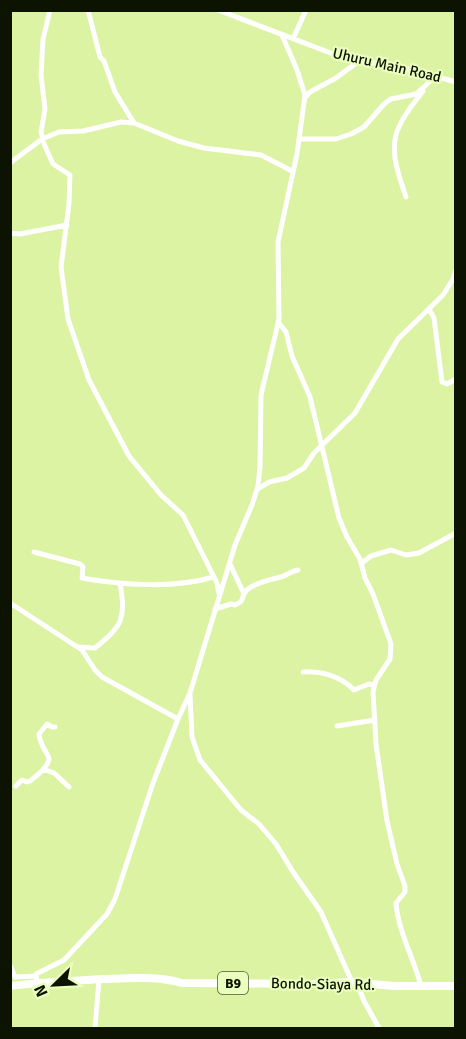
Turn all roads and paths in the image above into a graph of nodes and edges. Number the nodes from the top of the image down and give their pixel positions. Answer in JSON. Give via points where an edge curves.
{"nodes":[{"id":1,"x":50,"y":10,"type":"edge"},
{"id":2,"x":88,"y":10,"type":"edge"},
{"id":3,"x":218,"y":10,"type":"edge"},
{"id":4,"x":306,"y":10,"type":"edge"},
{"id":5,"x":282,"y":35,"type":"junction"},
{"id":6,"x":293,"y":39,"type":"junction"},
{"id":7,"x":359,"y":61,"type":"junction"},
{"id":8,"x":436,"y":76,"type":"junction"},
{"id":9,"x":456,"y":82,"type":"edge"},
{"id":10,"x":426,"y":87,"type":"junction"},
{"id":11,"x":304,"y":99,"type":"junction"},
{"id":12,"x":134,"y":123,"type":"junction"},
{"id":13,"x":42,"y":139,"type":"junction"},
{"id":14,"x":299,"y":139,"type":"junction"},
{"id":15,"x":10,"y":163,"type":"edge"},
{"id":16,"x":292,"y":171,"type":"junction"},
{"id":17,"x":406,"y":197,"type":"dead end"},
{"id":18,"x":67,"y":225,"type":"junction"},
{"id":19,"x":10,"y":233,"type":"edge"},
{"id":20,"x":456,"y":270,"type":"edge"},
{"id":21,"x":429,"y":309,"type":"junction"},
{"id":22,"x":278,"y":322,"type":"junction"},
{"id":23,"x":456,"y":379,"type":"edge"},
{"id":24,"x":323,"y":444,"type":"junction"},
{"id":25,"x":256,"y":490,"type":"junction"},
{"id":26,"x":456,"y":533,"type":"edge"},
{"id":27,"x":34,"y":552,"type":"dead end"},
{"id":28,"x":362,"y":563,"type":"junction"},
{"id":29,"x":230,"y":564,"type":"junction"},
{"id":30,"x":298,"y":570,"type":"dead end"},
{"id":31,"x":226,"y":576,"type":"junction"},
{"id":32,"x":214,"y":578,"type":"junction"},
{"id":33,"x":120,"y":583,"type":"junction"},
{"id":34,"x":244,"y":594,"type":"junction"},
{"id":35,"x":219,"y":596,"type":"junction"},
{"id":36,"x":10,"y":603,"type":"edge"},
{"id":37,"x":215,"y":609,"type":"junction"},
{"id":38,"x":76,"y":647,"type":"junction"},
{"id":39,"x":93,"y":648,"type":"junction"},
{"id":40,"x":87,"y":657,"type":"junction"},
{"id":41,"x":303,"y":672,"type":"dead end"},
{"id":42,"x":373,"y":685,"type":"junction"},
{"id":43,"x":190,"y":693,"type":"junction"},
{"id":44,"x":178,"y":719,"type":"junction"},
{"id":45,"x":375,"y":720,"type":"junction"},
{"id":46,"x":337,"y":726,"type":"dead end"},
{"id":47,"x":55,"y":727,"type":"dead end"},
{"id":48,"x":43,"y":769,"type":"junction"},
{"id":49,"x":16,"y":786,"type":"dead end"},
{"id":50,"x":69,"y":787,"type":"dead end"},
{"id":51,"x":10,"y":965,"type":"edge"},
{"id":52,"x":13,"y":977,"type":"edge"},
{"id":53,"x":37,"y":979,"type":"junction"},
{"id":54,"x":99,"y":980,"type":"junction"},
{"id":55,"x":354,"y":982,"type":"junction"},
{"id":56,"x":10,"y":986,"type":"edge"},
{"id":57,"x":421,"y":986,"type":"junction"},
{"id":58,"x":456,"y":986,"type":"edge"},
{"id":59,"x":95,"y":1029,"type":"edge"},
{"id":60,"x":380,"y":1029,"type":"edge"}],
"edges":[{"from":1,"to":13,"type":"street","via":[[42,57]]},
{"from":2,"to":12,"type":"street","via":[[100,57]]},
{"from":3,"to":5,"type":"street","name":"Uhuru Main Road"},
{"from":4,"to":6,"type":"street"},
{"from":5,"to":6,"type":"street","name":"Uhuru Main Road"},
{"from":5,"to":11,"type":"street"},
{"from":6,"to":7,"type":"street","name":"Uhuru Main Road"},
{"from":7,"to":8,"type":"street","name":"Uhuru Main Road"},
{"from":7,"to":11,"type":"street"},
{"from":8,"to":9,"type":"street","name":"Uhuru Main Road"},
{"from":8,"to":10,"type":"street"},
{"from":10,"to":14,"type":"street","via":[[416,94],[387,101],[364,127],[351,134],[336,139]]},
{"from":10,"to":17,"type":"street","via":[[396,135],[396,164]]},
{"from":11,"to":14,"type":"street"},
{"from":12,"to":13,"type":"street","via":[[116,122],[83,131],[63,131]]},
{"from":12,"to":16,"type":"street","via":[[188,144],[263,156]]},
{"from":13,"to":15,"type":"street"},
{"from":13,"to":18,"type":"street","via":[[53,164],[69,175]]},
{"from":14,"to":16,"type":"street"},
{"from":16,"to":22,"type":"street","via":[[278,247]]},
{"from":18,"to":19,"type":"street"},
{"from":18,"to":32,"type":"street","via":[[61,267],[68,319],[91,386],[129,456],[163,498],[183,515]]},
{"from":20,"to":21,"type":"street","via":[[443,295]]},
{"from":21,"to":23,"type":"street","via":[[434,318],[442,382],[447,384]]},
{"from":21,"to":24,"type":"street","via":[[398,339],[355,413]]},
{"from":22,"to":24,"type":"street","via":[[286,332],[308,391]]},
{"from":22,"to":25,"type":"street","via":[[261,395]]},
{"from":24,"to":25,"type":"street","via":[[304,468]]},
{"from":24,"to":28,"type":"street","via":[[339,518]]},
{"from":25,"to":29,"type":"street"},
{"from":26,"to":28,"type":"street","via":[[419,553],[406,555],[391,550]]},
{"from":27,"to":33,"type":"street","via":[[82,565],[82,578]]},
{"from":28,"to":42,"type":"street","via":[[364,578],[392,648],[389,662]]},
{"from":29,"to":31,"type":"street"},
{"from":29,"to":34,"type":"street"},
{"from":30,"to":34,"type":"street","via":[[273,577]]},
{"from":31,"to":32,"type":"street"},
{"from":31,"to":35,"type":"street"},
{"from":32,"to":33,"type":"street"},
{"from":32,"to":35,"type":"street"},
{"from":33,"to":39,"type":"street","via":[[123,619]]},
{"from":34,"to":37,"type":"street","via":[[241,602]]},
{"from":35,"to":37,"type":"street"},
{"from":36,"to":38,"type":"street"},
{"from":37,"to":43,"type":"street"},
{"from":38,"to":39,"type":"street"},
{"from":38,"to":40,"type":"street"},
{"from":39,"to":40,"type":"street"},
{"from":40,"to":44,"type":"street","via":[[102,677]]},
{"from":41,"to":42,"type":"street","via":[[333,676],[354,690]]},
{"from":42,"to":45,"type":"street"},
{"from":43,"to":44,"type":"street"},
{"from":43,"to":55,"type":"street","via":[[192,737],[200,760],[241,810],[276,844],[321,912]]},
{"from":44,"to":53,"type":"street","via":[[109,911],[63,960],[36,974]]},
{"from":45,"to":46,"type":"street"},
{"from":45,"to":57,"type":"street","via":[[387,821],[405,886],[396,903],[397,911]]},
{"from":47,"to":48,"type":"street","via":[[47,724],[39,734],[41,747],[50,760]]},
{"from":48,"to":49,"type":"street","via":[[27,783],[22,780]]},
{"from":48,"to":50,"type":"street"},
{"from":51,"to":52,"type":"street"},
{"from":52,"to":53,"type":"street"},
{"from":53,"to":54,"type":"highway","name":"Bondo-Siaya Rd.","number":"B9"},
{"from":53,"to":56,"type":"highway","name":"Bondo-Siaya Rd.","number":"B9"},
{"from":54,"to":55,"type":"highway","name":"Bondo-Siaya Rd.","number":"B9"},
{"from":54,"to":59,"type":"street"},
{"from":55,"to":57,"type":"highway","name":"Bondo-Siaya Rd.","number":"B9"},
{"from":55,"to":60,"type":"street"},
{"from":57,"to":58,"type":"highway","name":"Bondo-Siaya Rd.","number":"B9"}]}
